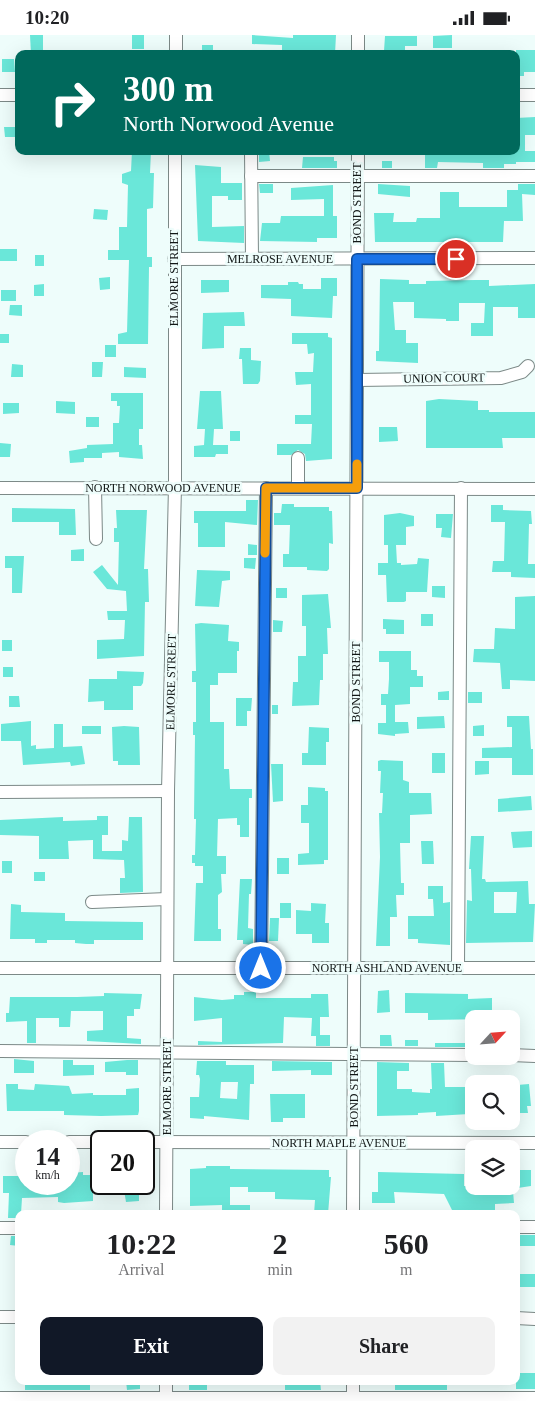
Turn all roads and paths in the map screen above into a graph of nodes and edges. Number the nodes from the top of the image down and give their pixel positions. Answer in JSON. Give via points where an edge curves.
{"nodes":[{"id":1,"x":176,"y":35,"type":"edge"},
{"id":2,"x":358,"y":35,"type":"edge"},
{"id":3,"x":176,"y":50,"type":"edge"},
{"id":4,"x":358,"y":50,"type":"edge"},
{"id":5,"x":0,"y":95,"type":"edge"},
{"id":6,"x":15,"y":95,"type":"edge"},
{"id":7,"x":520,"y":95,"type":"edge"},
{"id":8,"x":535,"y":95,"type":"edge"},
{"id":9,"x":175,"y":155,"type":"edge"},
{"id":10,"x":251,"y":155,"type":"edge"},
{"id":11,"x":358,"y":155,"type":"edge"},
{"id":12,"x":251,"y":176,"type":"junction"},
{"id":13,"x":535,"y":176,"type":"edge"},
{"id":14,"x":358,"y":177,"type":"junction"},
{"id":15,"x":535,"y":258,"type":"edge"},
{"id":16,"x":174,"y":259,"type":"junction"},
{"id":17,"x":252,"y":259,"type":"junction"},
{"id":18,"x":357,"y":259,"type":"junction"},
{"id":19,"x":528,"y":366,"type":"dead end"},
{"id":20,"x":356,"y":380,"type":"junction"},
{"id":21,"x":298,"y":458,"type":"dead end"},
{"id":22,"x":175,"y":486,"type":"junction"},
{"id":23,"x":95,"y":487,"type":"junction"},
{"id":24,"x":0,"y":488,"type":"edge"},
{"id":25,"x":266,"y":488,"type":"junction"},
{"id":26,"x":298,"y":488,"type":"junction"},
{"id":27,"x":357,"y":488,"type":"junction"},
{"id":28,"x":461,"y":488,"type":"junction"},
{"id":29,"x":535,"y":489,"type":"edge"},
{"id":30,"x":96,"y":539,"type":"dead end"},
{"id":31,"x":168,"y":791,"type":"junction"},
{"id":32,"x":0,"y":792,"type":"edge"},
{"id":33,"x":168,"y":899,"type":"junction"},
{"id":34,"x":92,"y":902,"type":"dead end"},
{"id":35,"x":0,"y":968,"type":"edge"},
{"id":36,"x":167,"y":968,"type":"junction"},
{"id":37,"x":261,"y":968,"type":"junction"},
{"id":38,"x":354,"y":968,"type":"junction"},
{"id":39,"x":458,"y":968,"type":"junction"},
{"id":40,"x":535,"y":968,"type":"edge"},
{"id":41,"x":0,"y":1051,"type":"edge"},
{"id":42,"x":167,"y":1053,"type":"junction"},
{"id":43,"x":354,"y":1054,"type":"junction"},
{"id":44,"x":465,"y":1055,"type":"edge"},
{"id":45,"x":520,"y":1055,"type":"edge"},
{"id":46,"x":535,"y":1055,"type":"edge"},
{"id":47,"x":0,"y":1142,"type":"edge"},
{"id":48,"x":15,"y":1142,"type":"edge"},
{"id":49,"x":155,"y":1142,"type":"edge"},
{"id":50,"x":166,"y":1142,"type":"junction"},
{"id":51,"x":353,"y":1143,"type":"junction"},
{"id":52,"x":535,"y":1143,"type":"edge"},
{"id":53,"x":166,"y":1210,"type":"edge"},
{"id":54,"x":353,"y":1210,"type":"edge"},
{"id":55,"x":520,"y":1227,"type":"edge"},
{"id":56,"x":535,"y":1227,"type":"edge"},
{"id":57,"x":0,"y":1228,"type":"edge"},
{"id":58,"x":15,"y":1228,"type":"edge"},
{"id":59,"x":0,"y":1317,"type":"edge"},
{"id":60,"x":15,"y":1317,"type":"edge"},
{"id":61,"x":520,"y":1319,"type":"edge"},
{"id":62,"x":535,"y":1319,"type":"edge"},
{"id":63,"x":166,"y":1385,"type":"edge"},
{"id":64,"x":353,"y":1385,"type":"edge"},
{"id":65,"x":0,"y":1398,"type":"edge"},
{"id":66,"x":535,"y":1398,"type":"edge"},
{"id":67,"x":166,"y":1399,"type":"edge"},
{"id":68,"x":353,"y":1400,"type":"edge"}],
"edges":[{"from":1,"to":3,"type":"street"},
{"from":2,"to":4,"type":"street"},
{"from":5,"to":6,"type":"street"},
{"from":7,"to":8,"type":"street"},
{"from":9,"to":16,"type":"street","name":"ELMORE STREET"},
{"from":10,"to":12,"type":"street"},
{"from":11,"to":14,"type":"street","name":"BOND STREET"},
{"from":12,"to":14,"type":"street"},
{"from":12,"to":17,"type":"street"},
{"from":13,"to":14,"type":"street"},
{"from":14,"to":18,"type":"street","name":"BOND STREET"},
{"from":15,"to":18,"type":"street","name":"MELROSE AVENUE"},
{"from":16,"to":17,"type":"street","name":"MELROSE AVENUE"},
{"from":16,"to":22,"type":"street","name":"ELMORE STREET"},
{"from":17,"to":18,"type":"street","name":"MELROSE AVENUE"},
{"from":18,"to":20,"type":"street","name":"BOND STREET"},
{"from":19,"to":20,"type":"street","name":"UNION COURT","via":[[522,372],[501,378]]},
{"from":20,"to":27,"type":"street","name":"BOND STREET"},
{"from":21,"to":26,"type":"street"},
{"from":22,"to":23,"type":"street","name":"NORTH NORWOOD AVENUE"},
{"from":22,"to":25,"type":"street","name":"NORTH NORWOOD AVENUE"},
{"from":22,"to":31,"type":"street","name":"ELMORE STREET"},
{"from":23,"to":24,"type":"street","name":"NORTH NORWOOD AVENUE"},
{"from":23,"to":30,"type":"street"},
{"from":25,"to":26,"type":"street","name":"NORTH NORWOOD AVENUE"},
{"from":25,"to":37,"type":"street"},
{"from":26,"to":27,"type":"street","name":"NORTH NORWOOD AVENUE"},
{"from":27,"to":28,"type":"street","name":"NORTH NORWOOD AVENUE"},
{"from":27,"to":38,"type":"street","name":"BOND STREET"},
{"from":28,"to":29,"type":"street","name":"NORTH NORWOOD AVENUE"},
{"from":28,"to":39,"type":"street"},
{"from":31,"to":32,"type":"street"},
{"from":31,"to":33,"type":"street","name":"ELMORE STREET"},
{"from":33,"to":34,"type":"street"},
{"from":33,"to":36,"type":"street","name":"ELMORE STREET"},
{"from":35,"to":36,"type":"street","name":"NORTH ASHLAND AVENUE"},
{"from":36,"to":37,"type":"street","name":"NORTH ASHLAND AVENUE"},
{"from":36,"to":42,"type":"street","name":"ELMORE STREET"},
{"from":37,"to":38,"type":"street","name":"NORTH ASHLAND AVENUE"},
{"from":38,"to":39,"type":"street","name":"NORTH ASHLAND AVENUE"},
{"from":38,"to":43,"type":"street","name":"BOND STREET"},
{"from":39,"to":40,"type":"street","name":"NORTH ASHLAND AVENUE"},
{"from":41,"to":42,"type":"street"},
{"from":42,"to":43,"type":"street"},
{"from":42,"to":50,"type":"street","name":"ELMORE STREET"},
{"from":43,"to":44,"type":"street"},
{"from":43,"to":51,"type":"street","name":"BOND STREET"},
{"from":45,"to":46,"type":"street"},
{"from":47,"to":48,"type":"street"},
{"from":49,"to":50,"type":"street","name":"NORTH MAPLE AVENUE"},
{"from":50,"to":51,"type":"street","name":"NORTH MAPLE AVENUE"},
{"from":50,"to":53,"type":"street","name":"ELMORE STREET"},
{"from":51,"to":52,"type":"street","name":"NORTH MAPLE AVENUE"},
{"from":51,"to":54,"type":"street","name":"BOND STREET"},
{"from":55,"to":56,"type":"street"},
{"from":57,"to":58,"type":"street"},
{"from":59,"to":60,"type":"street"},
{"from":61,"to":62,"type":"street"},
{"from":63,"to":67,"type":"street"},
{"from":64,"to":68,"type":"street"},
{"from":65,"to":67,"type":"street"},
{"from":66,"to":68,"type":"street"},
{"from":67,"to":68,"type":"street"}]}
